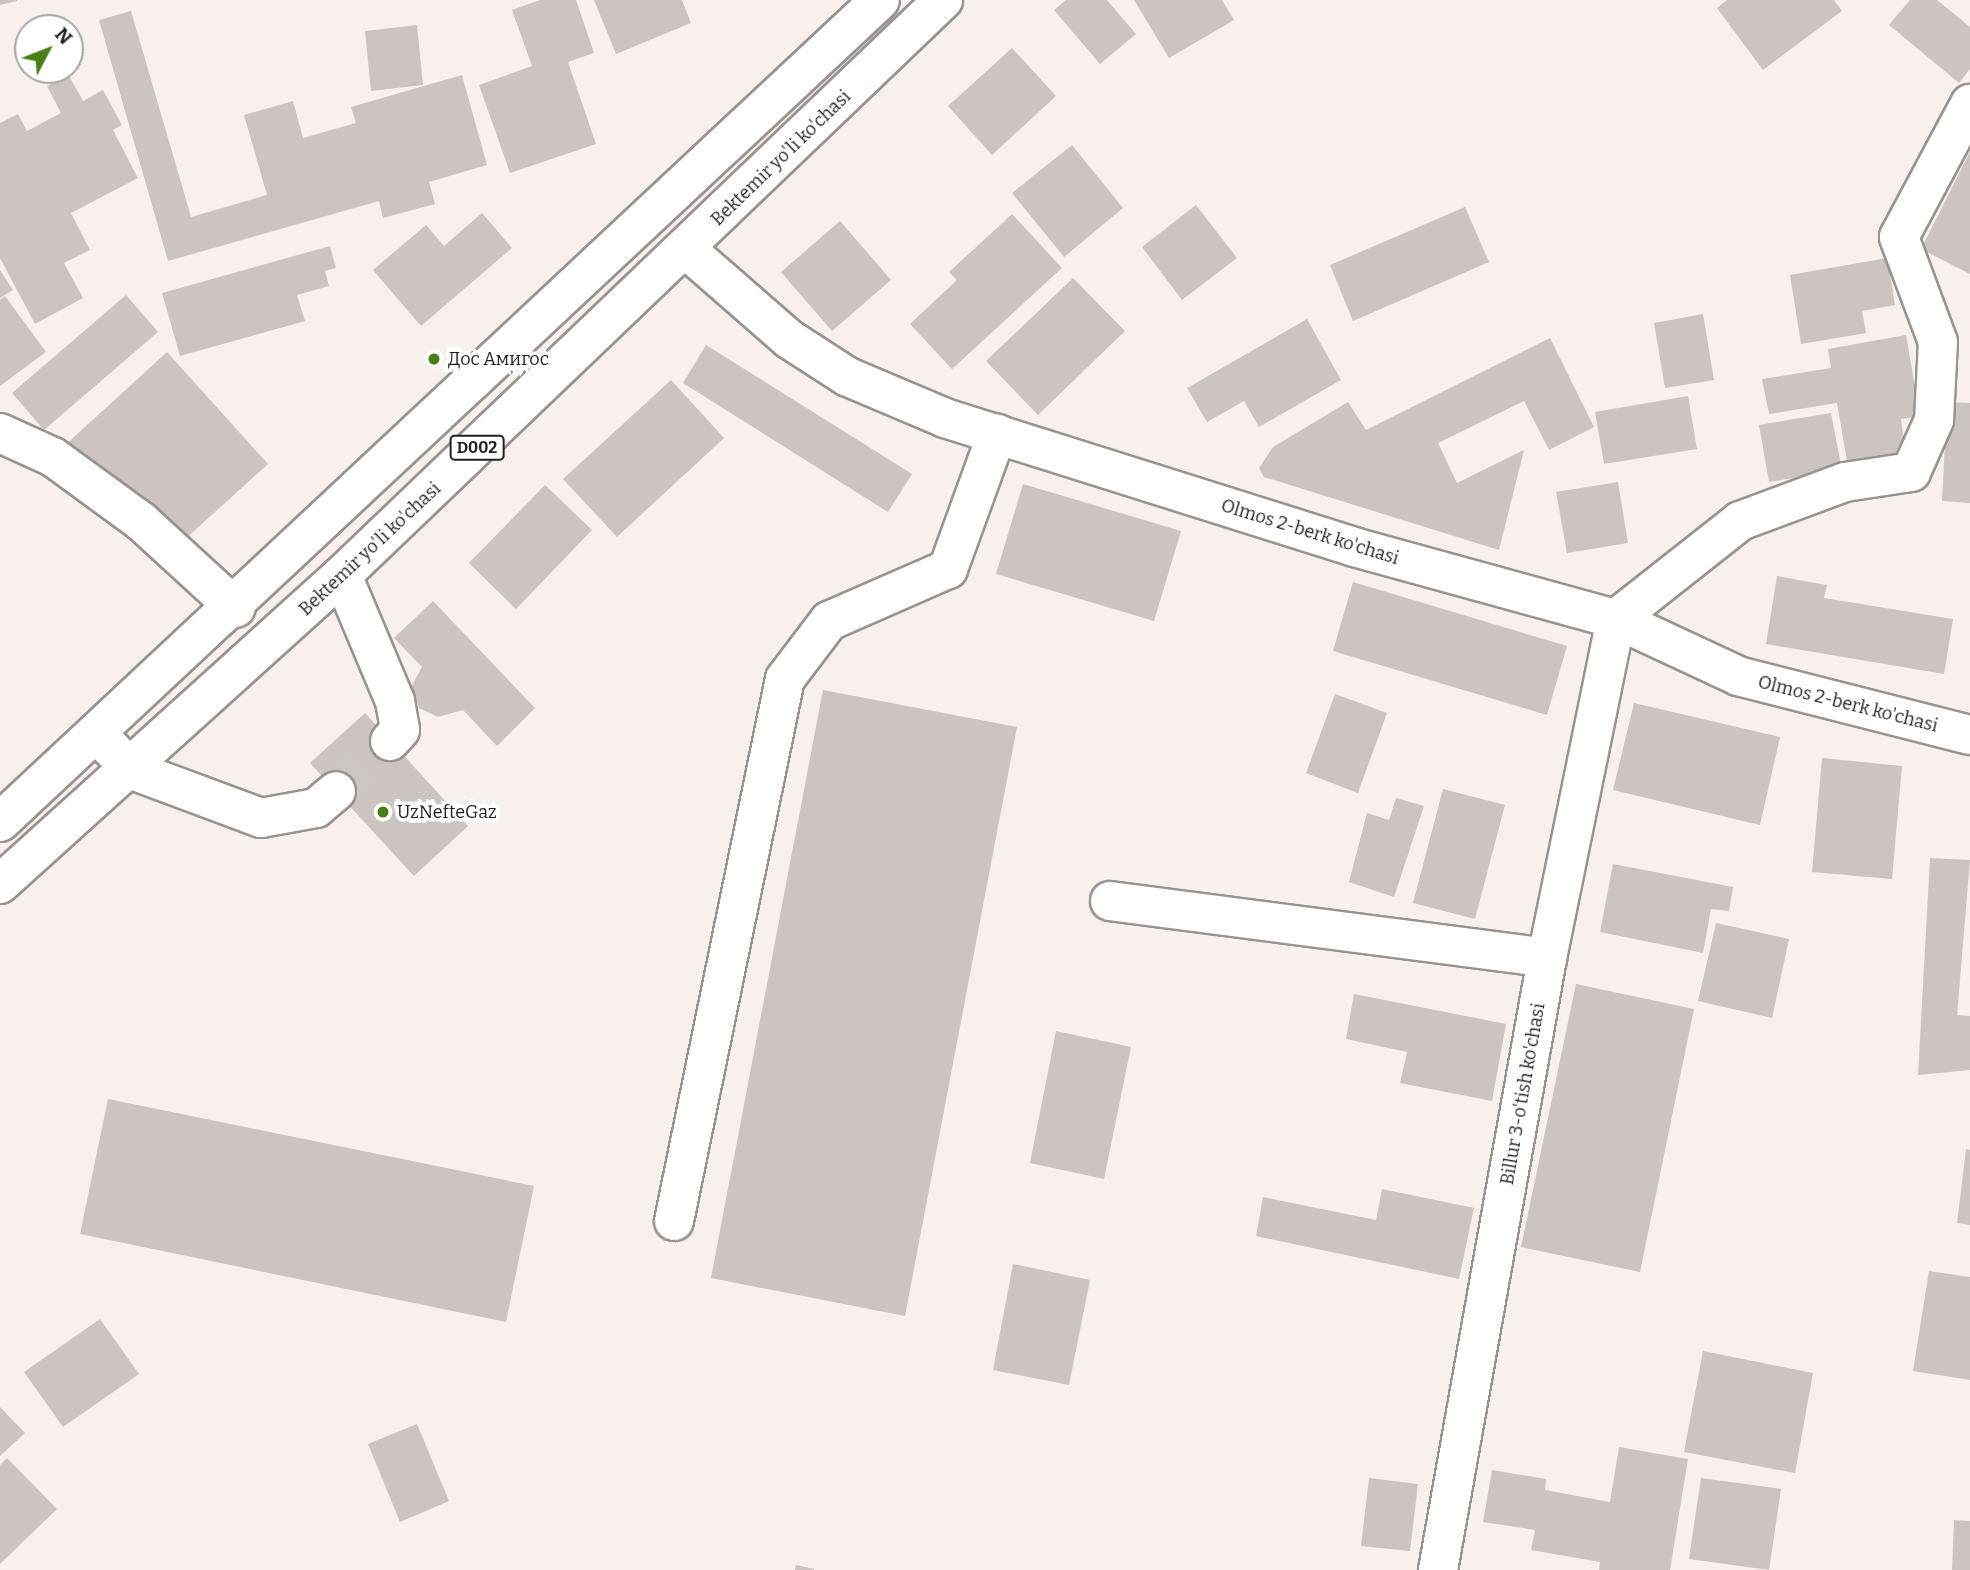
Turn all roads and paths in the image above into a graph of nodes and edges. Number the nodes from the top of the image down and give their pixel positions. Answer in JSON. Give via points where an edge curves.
{"nodes":[{"id":1,"x":880,"y":0,"type":"edge"},
{"id":2,"x":943,"y":0,"type":"edge"},
{"id":3,"x":1970,"y":104,"type":"edge"},
{"id":4,"x":687,"y":250,"type":"junction"},
{"id":5,"x":0,"y":433,"type":"edge"},
{"id":6,"x":997,"y":434,"type":"junction"},
{"id":7,"x":342,"y":575,"type":"junction"},
{"id":8,"x":236,"y":608,"type":"junction"},
{"id":9,"x":1616,"y":619,"type":"junction"},
{"id":10,"x":98,"y":735,"type":"junction"},
{"id":11,"x":1970,"y":735,"type":"edge"},
{"id":12,"x":390,"y":741,"type":"tunnel mouth"},
{"id":13,"x":132,"y":770,"type":"junction"},
{"id":14,"x":336,"y":791,"type":"tunnel mouth"},
{"id":15,"x":0,"y":822,"type":"edge"},
{"id":16,"x":0,"y":884,"type":"edge"},
{"id":17,"x":1110,"y":901,"type":"dead end"},
{"id":18,"x":1547,"y":958,"type":"junction"},
{"id":19,"x":674,"y":1221,"type":"dead end"},
{"id":20,"x":1438,"y":1570,"type":"edge"}],
"edges":[{"from":1,"to":8,"type":"main road","number":"D002"},
{"from":2,"to":4,"type":"main road","name":"Bektemir yo'li ko'chasi","number":"D002"},
{"from":3,"to":9,"type":"main road","via":[[1899,237],[1938,342],[1934,420],[1911,472],[1845,482],[1740,521]]},
{"from":4,"to":6,"type":"main road","name":"Olmos 2-berk ko'chasi","via":[[789,339],[848,377]]},
{"from":4,"to":7,"type":"main road","name":"Bektemir yo'li ko'chasi","number":"D002"},
{"from":5,"to":8,"type":"main road","via":[[53,457],[142,522]]},
{"from":6,"to":9,"type":"main road","name":"Olmos 2-berk ko'chasi","via":[[1354,547]]},
{"from":6,"to":19,"type":"main road","via":[[948,569],[829,621],[785,679]]},
{"from":7,"to":12,"type":"main road","via":[[395,701],[400,730]]},
{"from":7,"to":13,"type":"main road","name":"Bektemir yo'li ko'chasi","number":"D002"},
{"from":8,"to":10,"type":"main road","number":"D002"},
{"from":9,"to":11,"type":"main road","name":"Olmos 2-berk ko'chasi","via":[[1738,676]]},
{"from":9,"to":18,"type":"main road","name":"Billur 3-o'tish ko'chasi"},
{"from":10,"to":13,"type":"main road"},
{"from":10,"to":15,"type":"main road","number":"D002"},
{"from":13,"to":14,"type":"main road","via":[[261,818],[316,808]]},
{"from":13,"to":16,"type":"main road","name":"Bektemir yo'li ko'chasi","number":"D002"},
{"from":17,"to":18,"type":"main road"},
{"from":18,"to":20,"type":"main road","name":"Billur 3-o'tish ko'chasi"}]}
